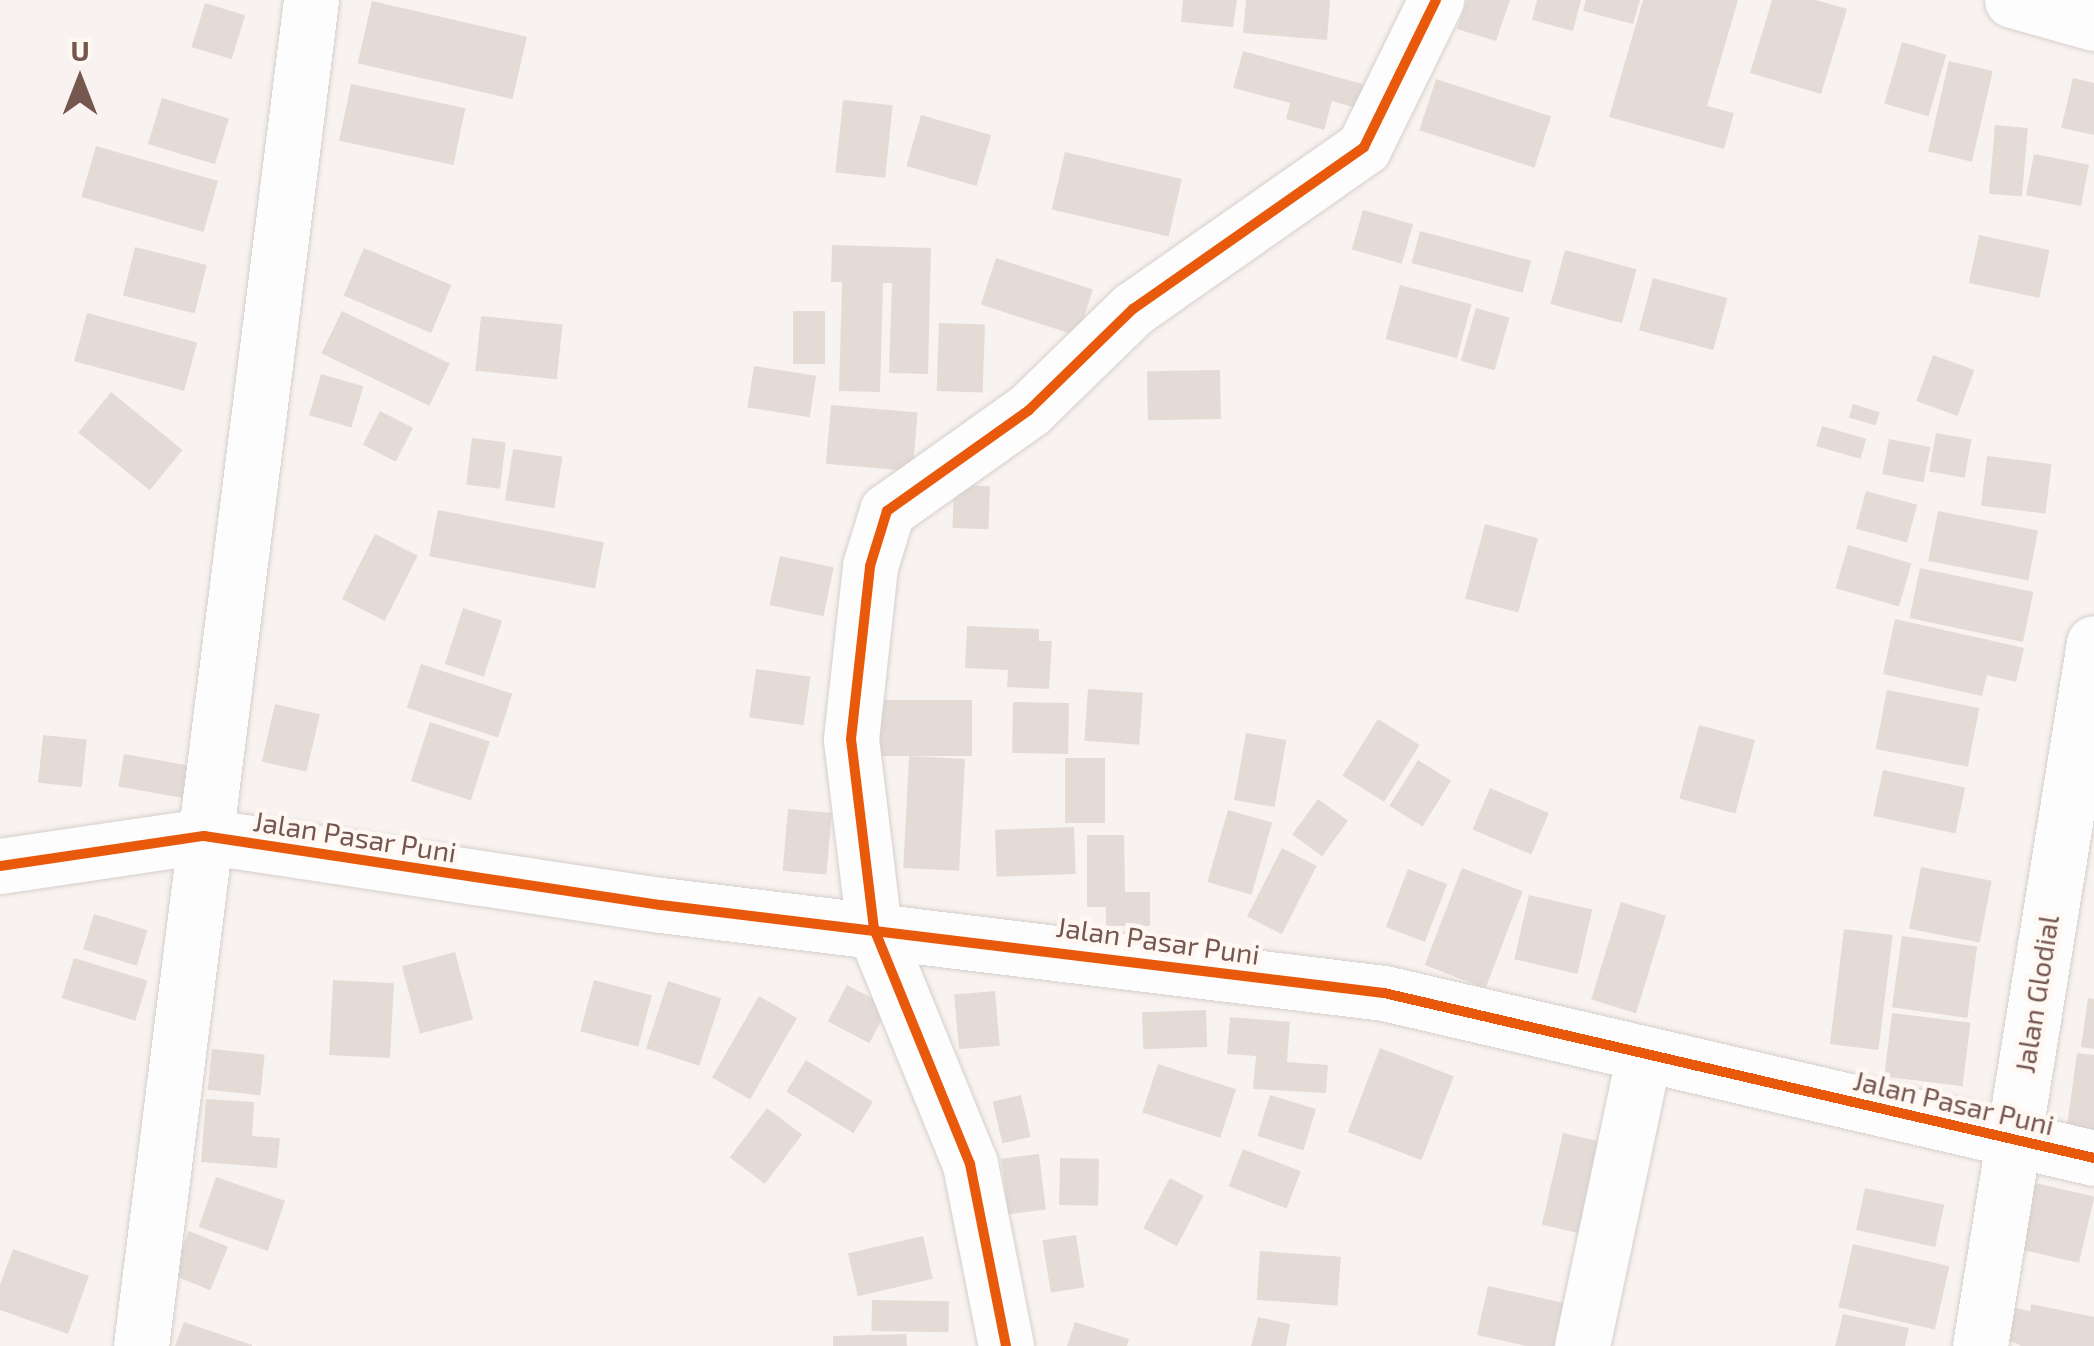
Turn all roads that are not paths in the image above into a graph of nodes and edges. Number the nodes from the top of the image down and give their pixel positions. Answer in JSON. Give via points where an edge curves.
{"nodes":[{"id":1,"x":310,"y":0,"type":"edge"},
{"id":2,"x":1436,"y":0,"type":"edge"},
{"id":3,"x":2012,"y":0,"type":"edge"},
{"id":4,"x":2094,"y":23,"type":"edge"},
{"id":5,"x":2094,"y":643,"type":"edge"},
{"id":6,"x":204,"y":836,"type":"junction"},
{"id":7,"x":0,"y":866,"type":"edge"},
{"id":8,"x":874,"y":928,"type":"junction"},
{"id":9,"x":1644,"y":1054,"type":"junction"},
{"id":10,"x":2013,"y":1138,"type":"junction"},
{"id":11,"x":2094,"y":1158,"type":"edge"},
{"id":12,"x":141,"y":1346,"type":"edge"},
{"id":13,"x":1006,"y":1346,"type":"edge"},
{"id":14,"x":1582,"y":1346,"type":"edge"},
{"id":15,"x":1980,"y":1346,"type":"edge"}],
"edges":[{"from":1,"to":6,"type":"street"},
{"from":2,"to":8,"type":"street","via":[[1364,147],[1133,309],[1029,410],[886,511],[870,566],[851,739]]},
{"from":3,"to":4,"type":"street"},
{"from":5,"to":10,"type":"street","name":"Jalan Glodial"},
{"from":6,"to":7,"type":"street","name":"Jalan Pasar Puni"},
{"from":6,"to":8,"type":"street","name":"Jalan Pasar Puni","via":[[661,905]]},
{"from":6,"to":12,"type":"street"},
{"from":8,"to":9,"type":"street","name":"Jalan Pasar Puni","via":[[1384,994]]},
{"from":8,"to":13,"type":"street","via":[[970,1164]]},
{"from":9,"to":10,"type":"street","name":"Jalan Pasar Puni"},
{"from":9,"to":14,"type":"street"},
{"from":10,"to":11,"type":"street","name":"Jalan Pasar Puni"},
{"from":10,"to":15,"type":"street","name":"Jalan Glodial"}]}
